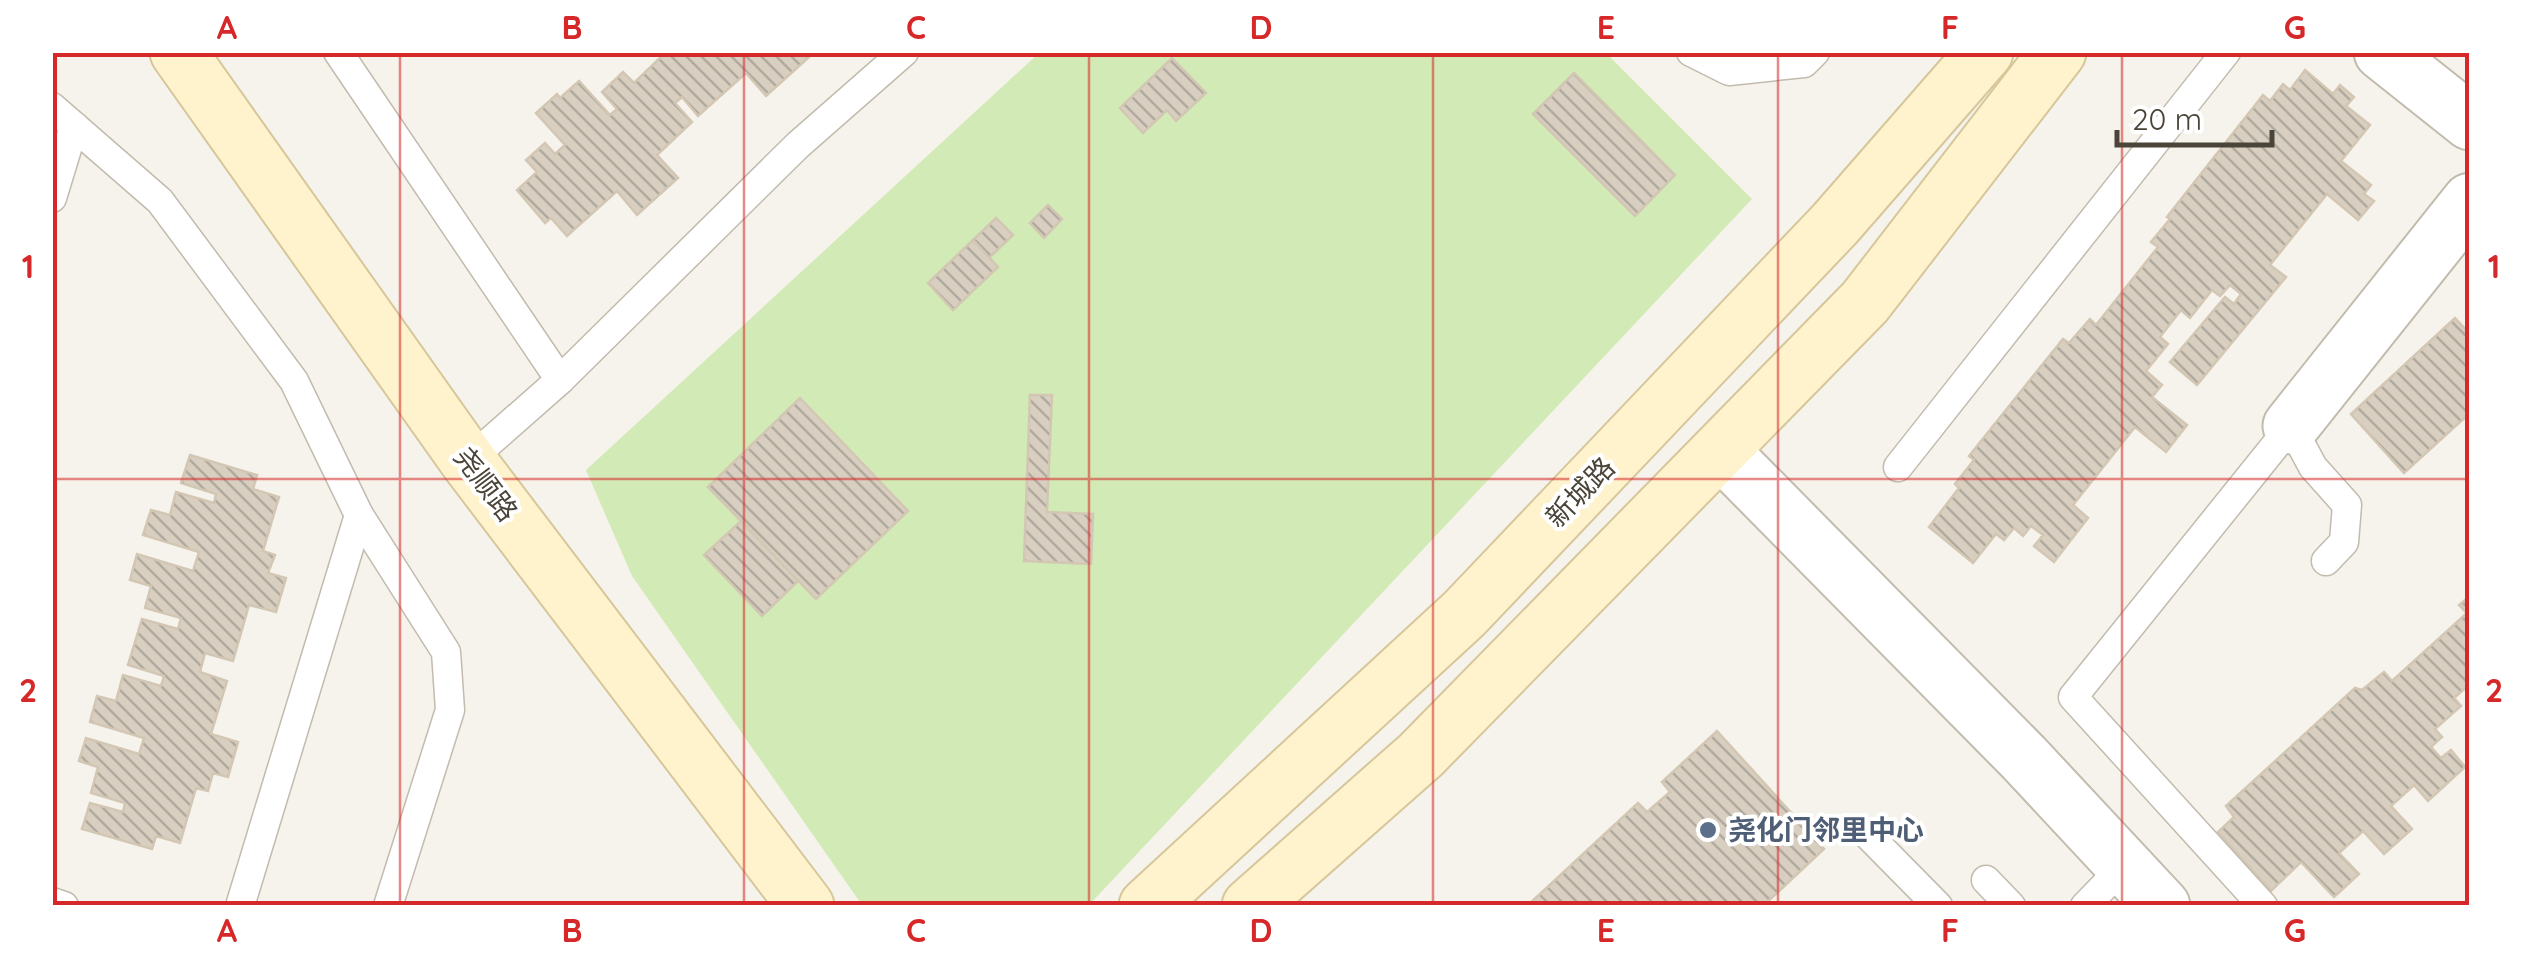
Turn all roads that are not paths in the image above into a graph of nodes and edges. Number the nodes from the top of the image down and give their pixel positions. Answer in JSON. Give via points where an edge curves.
{"nodes":[{"id":1,"x":178,"y":52,"type":"edge"},
{"id":2,"x":338,"y":52,"type":"edge"},
{"id":3,"x":904,"y":52,"type":"edge"},
{"id":4,"x":1692,"y":52,"type":"edge"},
{"id":5,"x":1815,"y":52,"type":"edge"},
{"id":6,"x":1985,"y":52,"type":"edge"},
{"id":7,"x":2058,"y":52,"type":"edge"},
{"id":8,"x":2226,"y":52,"type":"edge"},
{"id":9,"x":2382,"y":52,"type":"edge"},
{"id":10,"x":52,"y":107,"type":"edge"},
{"id":11,"x":2470,"y":122,"type":"edge"},
{"id":12,"x":74,"y":126,"type":"junction"},
{"id":13,"x":52,"y":198,"type":"edge"},
{"id":14,"x":2470,"y":201,"type":"edge"},
{"id":15,"x":560,"y":380,"type":"junction"},
{"id":16,"x":2290,"y":426,"type":"junction"},
{"id":17,"x":1722,"y":452,"type":"junction"},
{"id":18,"x":468,"y":461,"type":"junction"},
{"id":19,"x":1898,"y":466,"type":"dead end"},
{"id":20,"x":359,"y":515,"type":"junction"},
{"id":21,"x":2326,"y":561,"type":"dead end"},
{"id":22,"x":1866,"y":833,"type":"dead end"},
{"id":23,"x":2124,"y":865,"type":"junction"},
{"id":24,"x":1986,"y":880,"type":"dead end"},
{"id":25,"x":52,"y":902,"type":"edge"},
{"id":26,"x":64,"y":906,"type":"edge"},
{"id":27,"x":240,"y":906,"type":"edge"},
{"id":28,"x":388,"y":906,"type":"edge"},
{"id":29,"x":806,"y":906,"type":"edge"},
{"id":30,"x":1148,"y":906,"type":"edge"},
{"id":31,"x":1250,"y":906,"type":"edge"},
{"id":32,"x":1938,"y":906,"type":"edge"},
{"id":33,"x":2011,"y":906,"type":"edge"},
{"id":34,"x":2084,"y":906,"type":"edge"},
{"id":35,"x":2162,"y":906,"type":"edge"},
{"id":36,"x":2264,"y":906,"type":"edge"}],
"edges":[{"from":1,"to":18,"type":"main road","name":"尧顺路"},
{"from":2,"to":15,"type":"lane"},
{"from":3,"to":15,"type":"lane","via":[[798,145]]},
{"from":4,"to":5,"type":"lane","via":[[1729,72],[1804,63]]},
{"from":6,"to":30,"type":"main road","name":"新城路","via":[[1836,224],[1464,614]]},
{"from":7,"to":17,"type":"main road","via":[[1865,302]]},
{"from":8,"to":19,"type":"lane"},
{"from":9,"to":11,"type":"street"},
{"from":10,"to":12,"type":"lane"},
{"from":12,"to":13,"type":"lane"},
{"from":12,"to":20,"type":"lane","via":[[160,201],[294,381]]},
{"from":14,"to":16,"type":"street"},
{"from":15,"to":18,"type":"lane"},
{"from":16,"to":21,"type":"lane","via":[[2312,467],[2347,505],[2344,542]]},
{"from":16,"to":36,"type":"lane","via":[[2072,697]]},
{"from":17,"to":23,"type":"street"},
{"from":17,"to":31,"type":"main road","via":[[1422,755]]},
{"from":18,"to":29,"type":"main road","name":"尧顺路"},
{"from":20,"to":27,"type":"lane"},
{"from":20,"to":28,"type":"lane","via":[[446,652],[450,710]]},
{"from":22,"to":32,"type":"lane"},
{"from":23,"to":34,"type":"lane"},
{"from":23,"to":35,"type":"street"},
{"from":24,"to":33,"type":"lane"},
{"from":25,"to":26,"type":"lane"}]}
